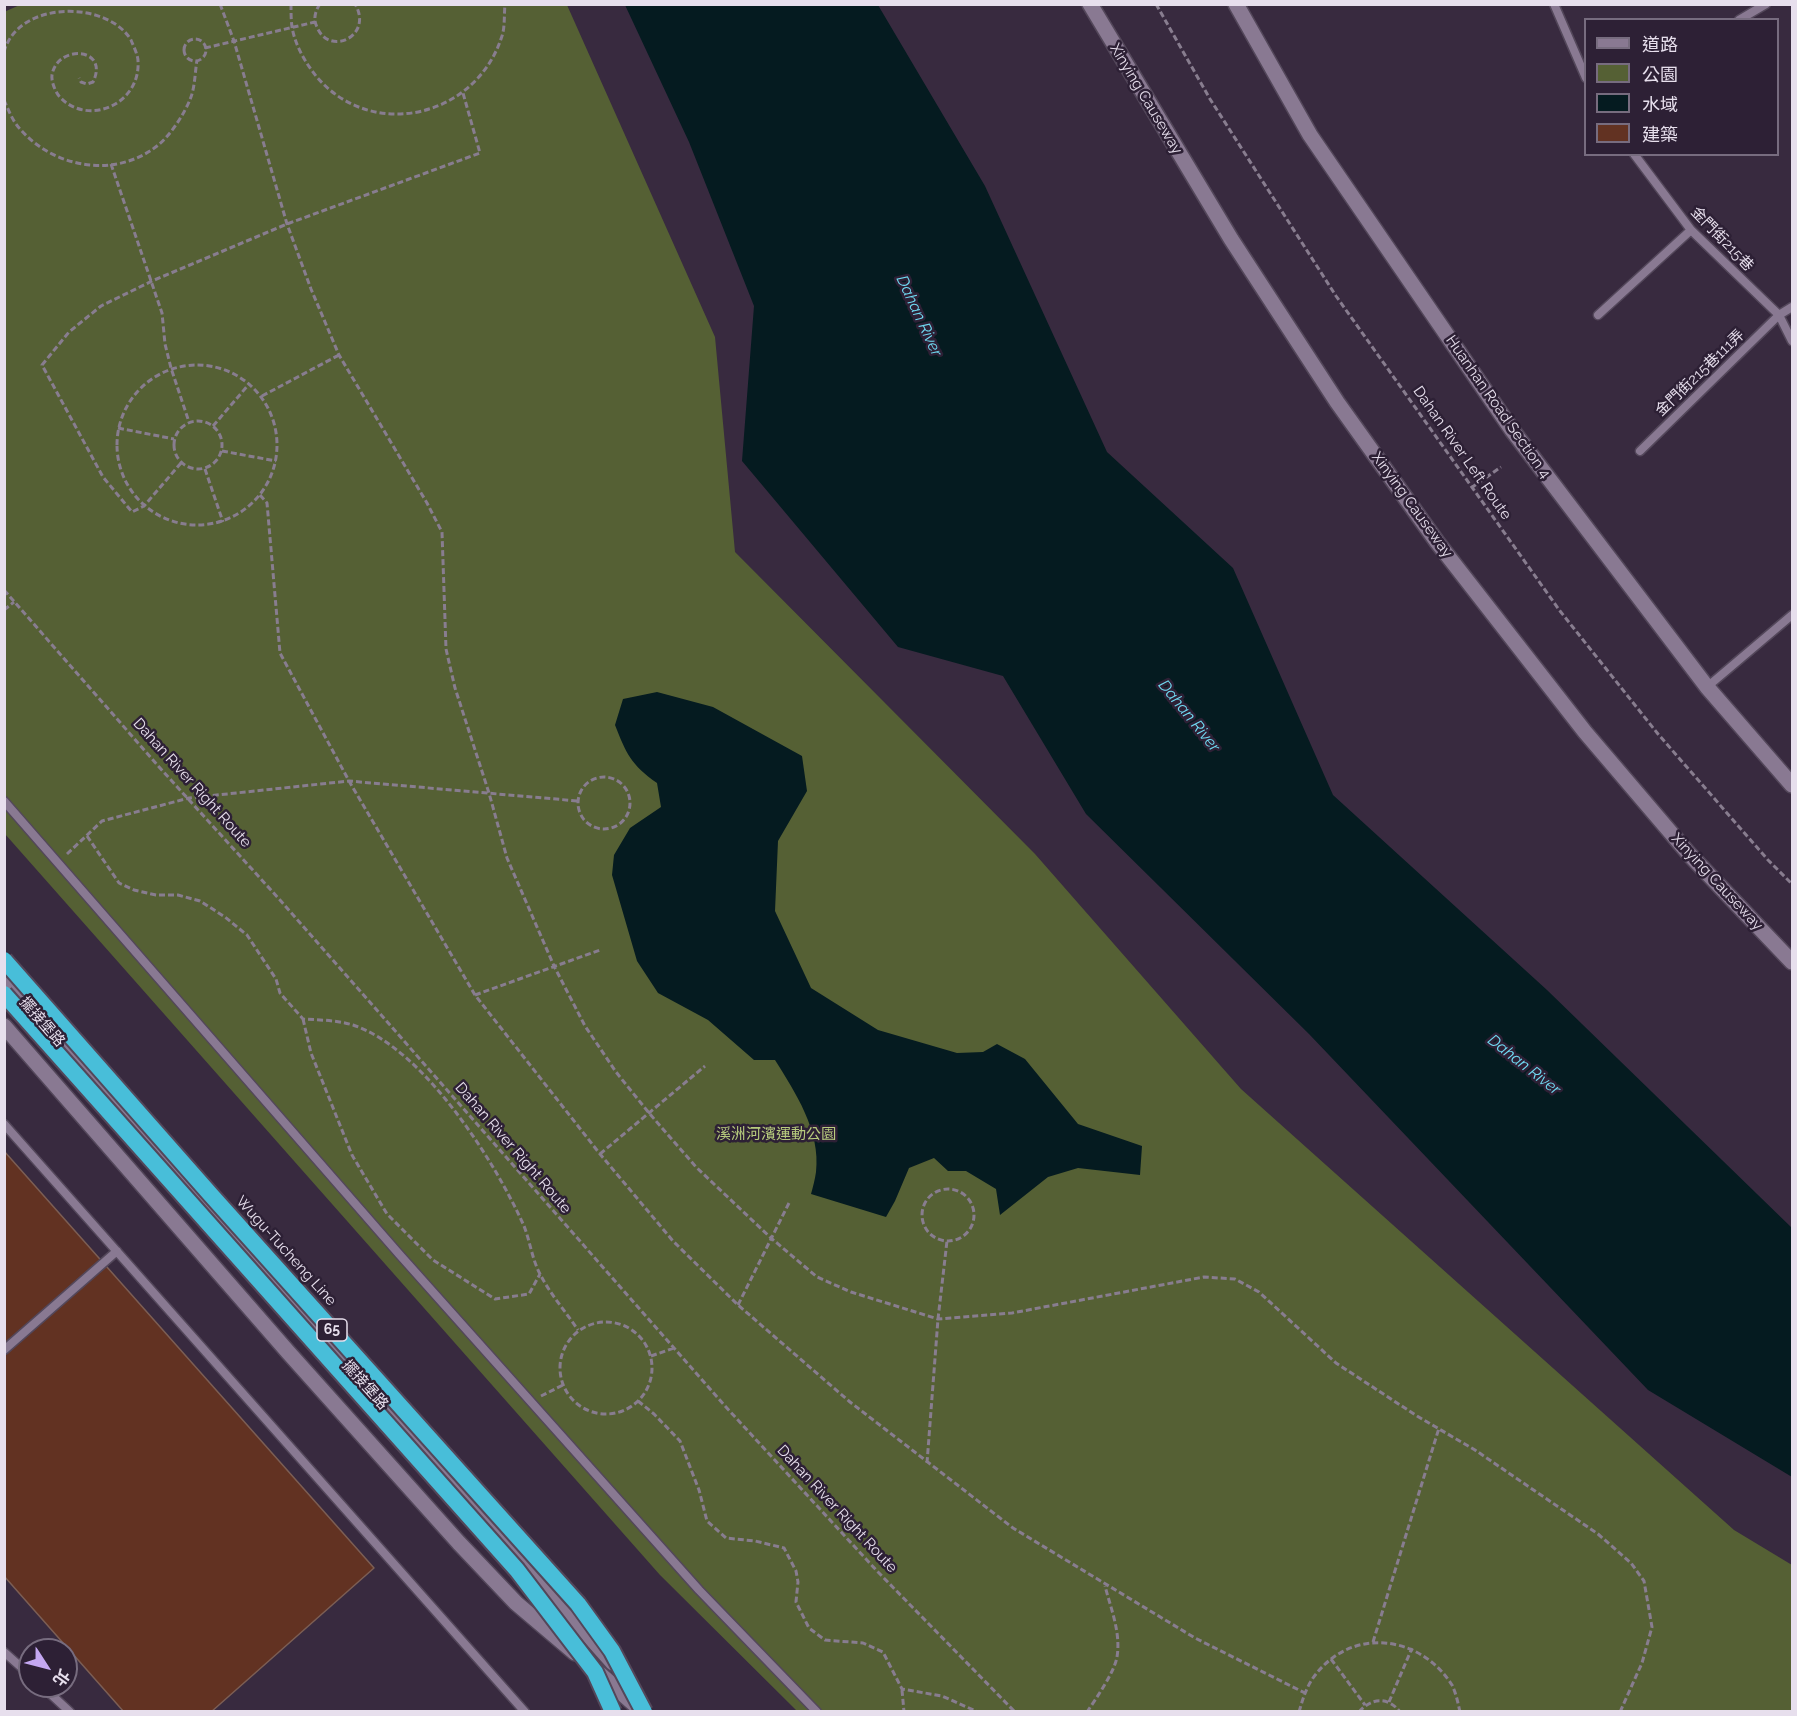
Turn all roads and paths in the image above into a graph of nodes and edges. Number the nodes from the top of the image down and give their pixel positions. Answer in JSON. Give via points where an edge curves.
{"nodes":[{"id":1,"x":220,"y":4,"type":"edge"},
{"id":2,"x":291,"y":4,"type":"edge"},
{"id":3,"x":320,"y":4,"type":"edge"},
{"id":4,"x":356,"y":4,"type":"edge"},
{"id":5,"x":506,"y":4,"type":"edge"},
{"id":6,"x":1090,"y":4,"type":"edge"},
{"id":7,"x":1156,"y":4,"type":"edge"},
{"id":8,"x":1236,"y":4,"type":"edge"},
{"id":9,"x":1554,"y":4,"type":"edge"},
{"id":10,"x":1766,"y":4,"type":"edge"},
{"id":11,"x":49,"y":7,"type":"dead end"},
{"id":12,"x":99,"y":10,"type":"dead end"},
{"id":13,"x":1742,"y":18,"type":"edge"},
{"id":14,"x":315,"y":22,"type":"junction"},
{"id":15,"x":292,"y":28,"type":"junction"},
{"id":16,"x":234,"y":41,"type":"junction"},
{"id":17,"x":205,"y":48,"type":"junction"},
{"id":18,"x":4,"y":52,"type":"edge"},
{"id":19,"x":197,"y":60,"type":"junction"},
{"id":20,"x":1584,"y":73,"type":"edge"},
{"id":21,"x":79,"y":78,"type":"dead end"},
{"id":22,"x":463,"y":93,"type":"junction"},
{"id":23,"x":4,"y":100,"type":"edge"},
{"id":24,"x":1636,"y":156,"type":"edge"},
{"id":25,"x":111,"y":165,"type":"junction"},
{"id":26,"x":287,"y":224,"type":"junction"},
{"id":27,"x":1691,"y":230,"type":"junction"},
{"id":28,"x":152,"y":281,"type":"junction"},
{"id":29,"x":1792,"y":306,"type":"edge"},
{"id":30,"x":1598,"y":315,"type":"dead end"},
{"id":31,"x":1779,"y":315,"type":"junction"},
{"id":32,"x":1792,"y":341,"type":"edge"},
{"id":33,"x":339,"y":355,"type":"junction"},
{"id":34,"x":171,"y":368,"type":"junction"},
{"id":35,"x":250,"y":383,"type":"junction"},
{"id":36,"x":262,"y":396,"type":"junction"},
{"id":37,"x":189,"y":422,"type":"junction"},
{"id":38,"x":213,"y":426,"type":"junction"},
{"id":39,"x":118,"y":428,"type":"junction"},
{"id":40,"x":174,"y":439,"type":"junction"},
{"id":41,"x":221,"y":450,"type":"junction"},
{"id":42,"x":1640,"y":451,"type":"dead end"},
{"id":43,"x":276,"y":461,"type":"junction"},
{"id":44,"x":181,"y":463,"type":"junction"},
{"id":45,"x":1501,"y":466,"type":"dead end"},
{"id":46,"x":204,"y":469,"type":"junction"},
{"id":47,"x":1471,"y":488,"type":"junction"},
{"id":48,"x":260,"y":495,"type":"junction"},
{"id":49,"x":144,"y":506,"type":"junction"},
{"id":50,"x":223,"y":522,"type":"junction"},
{"id":51,"x":4,"y":590,"type":"edge"},
{"id":52,"x":14,"y":602,"type":"junction"},
{"id":53,"x":4,"y":610,"type":"edge"},
{"id":54,"x":1792,"y":615,"type":"edge"},
{"id":55,"x":1707,"y":687,"type":"junction"},
{"id":56,"x":349,"y":781,"type":"junction"},
{"id":57,"x":1792,"y":785,"type":"edge"},
{"id":58,"x":489,"y":793,"type":"junction"},
{"id":59,"x":189,"y":798,"type":"junction"},
{"id":60,"x":4,"y":801,"type":"edge"},
{"id":61,"x":578,"y":801,"type":"junction"},
{"id":62,"x":87,"y":836,"type":"junction"},
{"id":63,"x":67,"y":854,"type":"dead end"},
{"id":64,"x":1792,"y":884,"type":"edge"},
{"id":65,"x":600,"y":950,"type":"dead end"},
{"id":66,"x":4,"y":960,"type":"edge"},
{"id":67,"x":1792,"y":962,"type":"edge"},
{"id":68,"x":554,"y":966,"type":"junction"},
{"id":69,"x":4,"y":978,"type":"edge"},
{"id":70,"x":4,"y":994,"type":"edge"},
{"id":71,"x":475,"y":995,"type":"junction"},
{"id":72,"x":303,"y":1019,"type":"junction"},
{"id":73,"x":41,"y":1020,"type":"junction"},
{"id":74,"x":4,"y":1026,"type":"edge"},
{"id":75,"x":18,"y":1041,"type":"junction"},
{"id":76,"x":705,"y":1066,"type":"dead end"},
{"id":77,"x":454,"y":1099,"type":"junction"},
{"id":78,"x":448,"y":1104,"type":"junction"},
{"id":79,"x":649,"y":1113,"type":"junction"},
{"id":80,"x":4,"y":1125,"type":"edge"},
{"id":81,"x":600,"y":1154,"type":"junction"},
{"id":82,"x":789,"y":1203,"type":"dead end"},
{"id":83,"x":771,"y":1238,"type":"junction"},
{"id":84,"x":947,"y":1241,"type":"junction"},
{"id":85,"x":117,"y":1251,"type":"junction"},
{"id":86,"x":540,"y":1274,"type":"junction"},
{"id":87,"x":738,"y":1305,"type":"junction"},
{"id":88,"x":938,"y":1319,"type":"junction"},
{"id":89,"x":578,"y":1330,"type":"junction"},
{"id":90,"x":674,"y":1348,"type":"junction"},
{"id":91,"x":4,"y":1350,"type":"edge"},
{"id":92,"x":651,"y":1356,"type":"junction"},
{"id":93,"x":563,"y":1385,"type":"junction"},
{"id":94,"x":541,"y":1396,"type":"dead end"},
{"id":95,"x":638,"y":1401,"type":"junction"},
{"id":96,"x":1439,"y":1428,"type":"junction"},
{"id":97,"x":927,"y":1462,"type":"junction"},
{"id":98,"x":1105,"y":1585,"type":"junction"},
{"id":99,"x":1373,"y":1642,"type":"junction"},
{"id":100,"x":1412,"y":1648,"type":"junction"},
{"id":101,"x":4,"y":1652,"type":"edge"},
{"id":102,"x":1331,"y":1659,"type":"junction"},
{"id":103,"x":18,"y":1664,"type":"edge"},
{"id":104,"x":902,"y":1689,"type":"junction"},
{"id":105,"x":1305,"y":1693,"type":"junction"},
{"id":106,"x":55,"y":1698,"type":"edge"},
{"id":107,"x":1389,"y":1702,"type":"junction"},
{"id":108,"x":1365,"y":1705,"type":"junction"},
{"id":109,"x":70,"y":1712,"type":"edge"},
{"id":110,"x":525,"y":1712,"type":"edge"},
{"id":111,"x":613,"y":1712,"type":"edge"},
{"id":112,"x":643,"y":1712,"type":"edge"},
{"id":113,"x":653,"y":1712,"type":"edge"},
{"id":114,"x":817,"y":1712,"type":"edge"},
{"id":115,"x":904,"y":1712,"type":"edge"},
{"id":116,"x":978,"y":1712,"type":"edge"},
{"id":117,"x":1015,"y":1712,"type":"edge"},
{"id":118,"x":1087,"y":1712,"type":"edge"},
{"id":119,"x":1299,"y":1712,"type":"edge"},
{"id":120,"x":1359,"y":1712,"type":"edge"},
{"id":121,"x":1400,"y":1712,"type":"edge"},
{"id":122,"x":1460,"y":1712,"type":"edge"},
{"id":123,"x":1620,"y":1712,"type":"edge"}],
"edges":[{"from":1,"to":16,"type":"path"},
{"from":2,"to":15,"type":"path"},
{"from":3,"to":14,"type":"path"},
{"from":4,"to":14,"type":"path","via":[[361,19],[350,38],[328,40],[317,30]]},
{"from":5,"to":22,"type":"path","via":[[502,36],[487,68]]},
{"from":6,"to":67,"type":"street","name":"Xinying Causeway","via":[[1231,239],[1337,402],[1437,542],[1592,741],[1689,854]]},
{"from":7,"to":47,"type":"path","name":"Dahan River Left Route","via":[[1210,99],[1335,297]]},
{"from":8,"to":55,"type":"street","name":"Huanhan Road Section 4","via":[[1310,135],[1512,430]]},
{"from":9,"to":20,"type":"lane"},
{"from":10,"to":13,"type":"lane"},
{"from":11,"to":18,"type":"path","via":[[23,22]]},
{"from":12,"to":21,"type":"path","via":[[130,37],[138,60],[134,84],[122,101],[103,110],[85,111],[67,105],[55,91],[51,76],[56,64],[67,55],[81,53],[92,58],[97,75],[87,84]]},
{"from":14,"to":15,"type":"path"},
{"from":15,"to":16,"type":"path"},
{"from":15,"to":22,"type":"path","via":[[304,62],[328,90],[359,108],[404,114],[430,110]]},
{"from":16,"to":17,"type":"path"},
{"from":16,"to":26,"type":"path"},
{"from":17,"to":19,"type":"path","via":[[205,54]]},
{"from":17,"to":19,"type":"path","via":[[195,39],[186,44],[185,55]]},
{"from":19,"to":25,"type":"path","via":[[191,96],[176,124],[157,145]]},
{"from":22,"to":26,"type":"path","via":[[480,153]]},
{"from":23,"to":25,"type":"path","via":[[19,128],[43,148],[65,160],[89,166]]},
{"from":24,"to":27,"type":"lane","name":"金門街215巷"},
{"from":25,"to":28,"type":"path"},
{"from":26,"to":28,"type":"path"},
{"from":26,"to":33,"type":"path"},
{"from":27,"to":30,"type":"lane"},
{"from":27,"to":31,"type":"lane","name":"金門街215巷"},
{"from":28,"to":34,"type":"path"},
{"from":28,"to":49,"type":"path","via":[[101,306],[69,332],[42,365],[103,477],[132,512]]},
{"from":29,"to":31,"type":"lane","name":"金門街215巷111弄"},
{"from":31,"to":32,"type":"lane","name":"金門街215巷"},
{"from":31,"to":42,"type":"lane","name":"金門街215巷111弄"},
{"from":33,"to":36,"type":"path"},
{"from":33,"to":58,"type":"path","via":[[442,532],[446,649],[454,688]]},
{"from":34,"to":35,"type":"path","via":[[212,365]]},
{"from":34,"to":37,"type":"path"},
{"from":34,"to":39,"type":"path","via":[[137,391]]},
{"from":35,"to":36,"type":"path"},
{"from":35,"to":38,"type":"path"},
{"from":36,"to":43,"type":"path","via":[[276,427]]},
{"from":37,"to":38,"type":"path"},
{"from":37,"to":40,"type":"path"},
{"from":38,"to":41,"type":"path","via":[[222,441]]},
{"from":39,"to":40,"type":"path"},
{"from":39,"to":49,"type":"path","via":[[121,471]]},
{"from":40,"to":44,"type":"path"},
{"from":41,"to":43,"type":"path"},
{"from":41,"to":46,"type":"path","via":[[212,465]]},
{"from":43,"to":48,"type":"path"},
{"from":44,"to":46,"type":"path","via":[[188,468]]},
{"from":44,"to":49,"type":"path"},
{"from":45,"to":47,"type":"path"},
{"from":46,"to":50,"type":"path"},
{"from":47,"to":64,"type":"path","name":"Dahan River Left Route","via":[[1560,611],[1658,734]]},
{"from":48,"to":50,"type":"path"},
{"from":48,"to":56,"type":"path","via":[[267,502],[280,653]]},
{"from":49,"to":50,"type":"path","via":[[181,524]]},
{"from":51,"to":52,"type":"path","name":"Dahan River Right Route"},
{"from":52,"to":53,"type":"path"},
{"from":52,"to":59,"type":"path","name":"Dahan River Right Route"},
{"from":54,"to":55,"type":"lane"},
{"from":55,"to":57,"type":"street","name":"Huanhan Road Section 4"},
{"from":56,"to":58,"type":"path"},
{"from":56,"to":59,"type":"path"},
{"from":56,"to":71,"type":"path"},
{"from":58,"to":61,"type":"path"},
{"from":58,"to":68,"type":"path","via":[[507,858]]},
{"from":59,"to":62,"type":"path","via":[[102,821]]},
{"from":59,"to":77,"type":"path","name":"Dahan River Right Route"},
{"from":60,"to":114,"type":"lane","via":[[399,1254],[699,1590]]},
{"from":61,"to":61,"type":"path","via":[[584,785],[608,777],[628,792],[629,809],[620,824],[595,828],[582,818]]},
{"from":62,"to":63,"type":"path"},
{"from":62,"to":72,"type":"path","via":[[119,884],[156,895],[200,901],[247,935],[276,979],[280,993]]},
{"from":65,"to":68,"type":"path"},
{"from":66,"to":112,"type":"highway","name":"Wugu-Tucheng Line","number":"65","bridge":true,"via":[[578,1604],[612,1651]]},
{"from":68,"to":71,"type":"path"},
{"from":68,"to":79,"type":"path","via":[[585,1026]]},
{"from":69,"to":73,"type":"street","name":"擺接堡路"},
{"from":70,"to":111,"type":"highway","number":"65","bridge":true,"via":[[517,1570],[595,1672]]},
{"from":71,"to":81,"type":"path"},
{"from":72,"to":78,"type":"path","via":[[354,1026],[392,1047]]},
{"from":72,"to":86,"type":"path","via":[[311,1053],[352,1155],[387,1214],[433,1260],[495,1299],[529,1294]]},
{"from":73,"to":75,"type":"street"},
{"from":73,"to":113,"type":"street","name":"擺接堡路"},
{"from":74,"to":75,"type":"street","name":"擺接堡路"},
{"from":75,"to":112,"type":"street","name":"擺接堡路","via":[[459,1543],[516,1603]]},
{"from":76,"to":79,"type":"path"},
{"from":77,"to":78,"type":"path"},
{"from":77,"to":90,"type":"path","name":"Dahan River Right Route"},
{"from":78,"to":86,"type":"path","via":[[478,1142],[500,1179],[524,1227]]},
{"from":79,"to":81,"type":"path"},
{"from":79,"to":83,"type":"path","via":[[696,1167]]},
{"from":80,"to":85,"type":"lane"},
{"from":81,"to":87,"type":"path","via":[[673,1241]]},
{"from":82,"to":83,"type":"path"},
{"from":83,"to":87,"type":"path"},
{"from":83,"to":88,"type":"path","via":[[818,1277],[850,1292]]},
{"from":84,"to":84,"type":"path","via":[[931,1235],[923,1212],[937,1192],[954,1190],[969,1199],[973,1223],[963,1237]]},
{"from":84,"to":88,"type":"path"},
{"from":85,"to":91,"type":"lane"},
{"from":85,"to":110,"type":"lane"},
{"from":86,"to":89,"type":"path"},
{"from":87,"to":97,"type":"path","via":[[850,1402]]},
{"from":88,"to":96,"type":"path","via":[[1012,1313],[1204,1277],[1235,1279],[1259,1292],[1336,1363]]},
{"from":88,"to":97,"type":"path"},
{"from":89,"to":92,"type":"path","via":[[592,1324],[622,1324],[645,1343]]},
{"from":89,"to":93,"type":"path","via":[[561,1355]]},
{"from":90,"to":92,"type":"path"},
{"from":90,"to":117,"type":"path","name":"Dahan River Right Route","via":[[877,1570]]},
{"from":92,"to":95,"type":"path","via":[[652,1372]]},
{"from":93,"to":94,"type":"path"},
{"from":93,"to":95,"type":"path","via":[[570,1398],[596,1413],[625,1410]]},
{"from":95,"to":104,"type":"path","via":[[680,1441],[707,1521],[726,1538],[784,1548],[796,1571],[796,1602],[809,1628],[825,1640],[863,1642],[883,1652]]},
{"from":96,"to":99,"type":"path"},
{"from":96,"to":123,"type":"path","via":[[1598,1534],[1631,1563],[1644,1581],[1652,1627],[1642,1663]]},
{"from":97,"to":98,"type":"path","via":[[1013,1528]]},
{"from":98,"to":105,"type":"path","via":[[1195,1638]]},
{"from":98,"to":118,"type":"path","via":[[1117,1631],[1117,1658]]},
{"from":99,"to":100,"type":"path"},
{"from":99,"to":102,"type":"path","via":[[1351,1647]]},
{"from":100,"to":107,"type":"path"},
{"from":100,"to":122,"type":"path","via":[[1436,1664],[1453,1687]]},
{"from":101,"to":103,"type":"lane"},
{"from":102,"to":105,"type":"path","via":[[1315,1674]]},
{"from":102,"to":108,"type":"path"},
{"from":104,"to":115,"type":"path"},
{"from":104,"to":116,"type":"path","via":[[942,1696]]},
{"from":105,"to":119,"type":"path"},
{"from":106,"to":109,"type":"lane"},
{"from":107,"to":108,"type":"path"},
{"from":107,"to":121,"type":"path"},
{"from":108,"to":120,"type":"path"}]}
